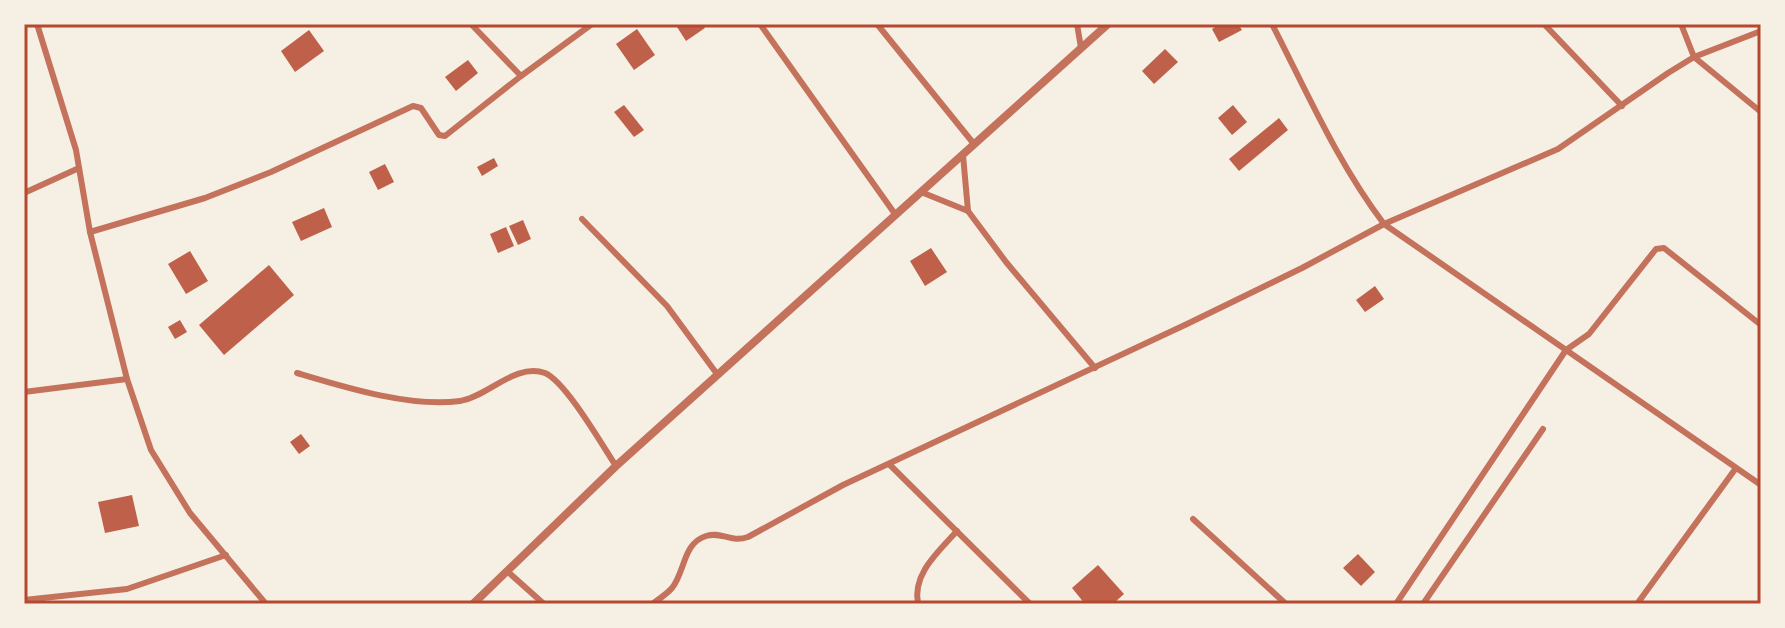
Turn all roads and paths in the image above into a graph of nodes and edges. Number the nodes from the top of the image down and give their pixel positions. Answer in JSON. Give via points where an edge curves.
{"nodes":[{"id":1,"x":37,"y":24,"type":"edge"},
{"id":2,"x":471,"y":24,"type":"edge"},
{"id":3,"x":592,"y":24,"type":"edge"},
{"id":4,"x":760,"y":24,"type":"edge"},
{"id":5,"x":877,"y":24,"type":"edge"},
{"id":6,"x":1077,"y":24,"type":"edge"},
{"id":7,"x":1108,"y":24,"type":"edge"},
{"id":8,"x":1272,"y":24,"type":"edge"},
{"id":9,"x":1544,"y":24,"type":"edge"},
{"id":10,"x":1681,"y":24,"type":"edge"},
{"id":11,"x":1761,"y":31,"type":"edge"},
{"id":12,"x":1081,"y":48,"type":"junction"},
{"id":13,"x":1694,"y":57,"type":"junction"},
{"id":14,"x":521,"y":76,"type":"junction"},
{"id":15,"x":1622,"y":106,"type":"junction"},
{"id":16,"x":1761,"y":112,"type":"edge"},
{"id":17,"x":974,"y":144,"type":"junction"},
{"id":18,"x":963,"y":154,"type":"junction"},
{"id":19,"x":79,"y":168,"type":"junction"},
{"id":20,"x":920,"y":192,"type":"junction"},
{"id":21,"x":24,"y":193,"type":"edge"},
{"id":22,"x":968,"y":211,"type":"junction"},
{"id":23,"x":895,"y":214,"type":"junction"},
{"id":24,"x":582,"y":219,"type":"dead end"},
{"id":25,"x":1384,"y":224,"type":"junction"},
{"id":26,"x":90,"y":232,"type":"junction"},
{"id":27,"x":1761,"y":325,"type":"edge"},
{"id":28,"x":1566,"y":350,"type":"junction"},
{"id":29,"x":1095,"y":368,"type":"junction"},
{"id":30,"x":297,"y":373,"type":"dead end"},
{"id":31,"x":717,"y":374,"type":"junction"},
{"id":32,"x":127,"y":379,"type":"junction"},
{"id":33,"x":24,"y":392,"type":"edge"},
{"id":34,"x":1543,"y":429,"type":"dead end"},
{"id":35,"x":889,"y":464,"type":"junction"},
{"id":36,"x":616,"y":466,"type":"junction"},
{"id":37,"x":1736,"y":468,"type":"junction"},
{"id":38,"x":1761,"y":485,"type":"edge"},
{"id":39,"x":1193,"y":519,"type":"dead end"},
{"id":40,"x":957,"y":531,"type":"junction"},
{"id":41,"x":226,"y":555,"type":"junction"},
{"id":42,"x":507,"y":571,"type":"junction"},
{"id":43,"x":24,"y":600,"type":"edge"},
{"id":44,"x":266,"y":604,"type":"edge"},
{"id":45,"x":473,"y":604,"type":"edge"},
{"id":46,"x":544,"y":604,"type":"edge"},
{"id":47,"x":652,"y":604,"type":"edge"},
{"id":48,"x":918,"y":604,"type":"edge"},
{"id":49,"x":1030,"y":604,"type":"edge"},
{"id":50,"x":1286,"y":604,"type":"edge"},
{"id":51,"x":1396,"y":604,"type":"edge"},
{"id":52,"x":1423,"y":604,"type":"edge"},
{"id":53,"x":1637,"y":604,"type":"edge"}],
"edges":[{"from":1,"to":19,"type":"street"},
{"from":2,"to":14,"type":"street"},
{"from":3,"to":14,"type":"street"},
{"from":4,"to":23,"type":"street"},
{"from":5,"to":17,"type":"street"},
{"from":6,"to":12,"type":"street"},
{"from":7,"to":12,"type":"street"},
{"from":8,"to":25,"type":"street","via":[[1347,171]]},
{"from":9,"to":15,"type":"street"},
{"from":10,"to":13,"type":"street"},
{"from":11,"to":13,"type":"street"},
{"from":12,"to":17,"type":"street"},
{"from":13,"to":15,"type":"street"},
{"from":13,"to":16,"type":"street"},
{"from":14,"to":26,"type":"street","via":[[445,136],[421,108],[413,106],[205,198]]},
{"from":15,"to":25,"type":"street","via":[[1558,149]]},
{"from":17,"to":18,"type":"street"},
{"from":18,"to":20,"type":"street"},
{"from":18,"to":22,"type":"street"},
{"from":19,"to":21,"type":"street"},
{"from":19,"to":26,"type":"street"},
{"from":20,"to":22,"type":"street"},
{"from":20,"to":23,"type":"street"},
{"from":22,"to":29,"type":"street"},
{"from":23,"to":31,"type":"street"},
{"from":24,"to":31,"type":"street","via":[[667,306]]},
{"from":25,"to":28,"type":"street"},
{"from":25,"to":29,"type":"street"},
{"from":26,"to":32,"type":"street"},
{"from":27,"to":28,"type":"street","via":[[1660,247],[1589,334]]},
{"from":28,"to":37,"type":"street"},
{"from":28,"to":51,"type":"street"},
{"from":29,"to":35,"type":"street"},
{"from":30,"to":36,"type":"street","via":[[359,391],[437,403],[464,400],[528,370],[545,373],[559,383]]},
{"from":31,"to":36,"type":"street"},
{"from":32,"to":33,"type":"street"},
{"from":32,"to":41,"type":"street","via":[[151,450],[169,483]]},
{"from":34,"to":52,"type":"street"},
{"from":35,"to":40,"type":"street"},
{"from":35,"to":47,"type":"street","via":[[748,537],[701,537],[672,588]]},
{"from":36,"to":42,"type":"street"},
{"from":37,"to":38,"type":"street"},
{"from":37,"to":53,"type":"street"},
{"from":39,"to":50,"type":"street"},
{"from":40,"to":48,"type":"street","via":[[922,574]]},
{"from":40,"to":49,"type":"street"},
{"from":41,"to":43,"type":"street","via":[[127,589]]},
{"from":41,"to":44,"type":"street"},
{"from":42,"to":45,"type":"street"},
{"from":42,"to":46,"type":"street"}]}
